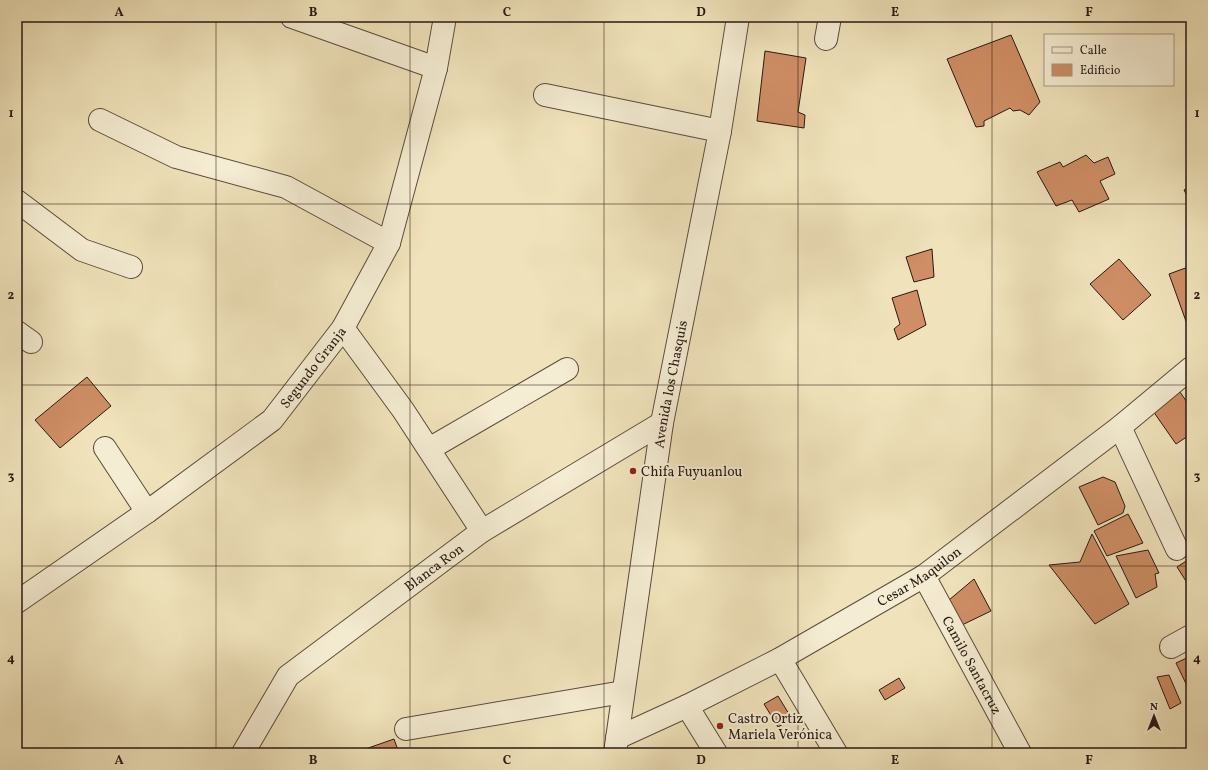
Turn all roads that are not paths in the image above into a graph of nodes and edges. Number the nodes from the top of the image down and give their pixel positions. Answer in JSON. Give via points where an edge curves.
{"nodes":[{"id":1,"x":292,"y":17,"type":"edge"},
{"id":2,"x":445,"y":17,"type":"edge"},
{"id":3,"x":738,"y":17,"type":"edge"},
{"id":4,"x":830,"y":17,"type":"edge"},
{"id":5,"x":826,"y":39,"type":"dead end"},
{"id":6,"x":436,"y":68,"type":"junction"},
{"id":7,"x":545,"y":95,"type":"dead end"},
{"id":8,"x":100,"y":120,"type":"dead end"},
{"id":9,"x":720,"y":131,"type":"junction"},
{"id":10,"x":17,"y":201,"type":"edge"},
{"id":11,"x":389,"y":243,"type":"junction"},
{"id":12,"x":130,"y":267,"type":"dead end"},
{"id":13,"x":343,"y":328,"type":"junction"},
{"id":14,"x":1191,"y":368,"type":"edge"},
{"id":15,"x":568,"y":369,"type":"dead end"},
{"id":16,"x":662,"y":423,"type":"junction"},
{"id":17,"x":1120,"y":427,"type":"junction"},
{"id":18,"x":105,"y":448,"type":"dead end"},
{"id":19,"x":428,"y":449,"type":"junction"},
{"id":20,"x":147,"y":512,"type":"junction"},
{"id":21,"x":482,"y":531,"type":"junction"},
{"id":22,"x":1177,"y":549,"type":"dead end"},
{"id":23,"x":924,"y":576,"type":"junction"},
{"id":24,"x":17,"y":602,"type":"edge"},
{"id":25,"x":1191,"y":636,"type":"edge"},
{"id":26,"x":1171,"y":647,"type":"dead end"},
{"id":27,"x":780,"y":659,"type":"junction"},
{"id":28,"x":623,"y":692,"type":"junction"},
{"id":29,"x":687,"y":706,"type":"junction"},
{"id":30,"x":406,"y":729,"type":"dead end"},
{"id":31,"x":616,"y":745,"type":"edge"},
{"id":32,"x":243,"y":753,"type":"edge"},
{"id":33,"x":716,"y":753,"type":"edge"},
{"id":34,"x":836,"y":753,"type":"edge"},
{"id":35,"x":1020,"y":753,"type":"edge"}],
"edges":[{"from":1,"to":6,"type":"street"},
{"from":2,"to":6,"type":"street","name":"Segundo Granja"},
{"from":3,"to":9,"type":"street","name":"Avenida los Chasquis"},
{"from":4,"to":5,"type":"street"},
{"from":6,"to":11,"type":"street","name":"Segundo Granja"},
{"from":7,"to":9,"type":"street"},
{"from":8,"to":11,"type":"street","via":[[176,157],[286,187]]},
{"from":9,"to":16,"type":"street","name":"Avenida los Chasquis"},
{"from":10,"to":12,"type":"street","via":[[82,250]]},
{"from":11,"to":13,"type":"street","name":"Segundo Granja"},
{"from":13,"to":19,"type":"street"},
{"from":13,"to":20,"type":"street","name":"Segundo Granja","via":[[272,420]]},
{"from":14,"to":17,"type":"street","name":"Cesar Maquilon"},
{"from":15,"to":19,"type":"street"},
{"from":16,"to":21,"type":"street","name":"Blanca Ron"},
{"from":16,"to":28,"type":"street","name":"Avenida los Chasquis"},
{"from":17,"to":22,"type":"street"},
{"from":17,"to":23,"type":"street","name":"Cesar Maquilon"},
{"from":18,"to":20,"type":"street"},
{"from":19,"to":21,"type":"street"},
{"from":20,"to":24,"type":"street","name":"Segundo Granja"},
{"from":21,"to":32,"type":"street","name":"Blanca Ron","via":[[288,676]]},
{"from":23,"to":27,"type":"street","name":"Cesar Maquilon"},
{"from":23,"to":35,"type":"street","name":"Camilo Santacruz"},
{"from":25,"to":26,"type":"street"},
{"from":27,"to":29,"type":"street","name":"Cesar Maquilon"},
{"from":27,"to":34,"type":"street"},
{"from":28,"to":30,"type":"street"},
{"from":28,"to":31,"type":"street","name":"Avenida los Chasquis"},
{"from":29,"to":31,"type":"street","name":"Cesar Maquilon"},
{"from":29,"to":33,"type":"street"}]}
